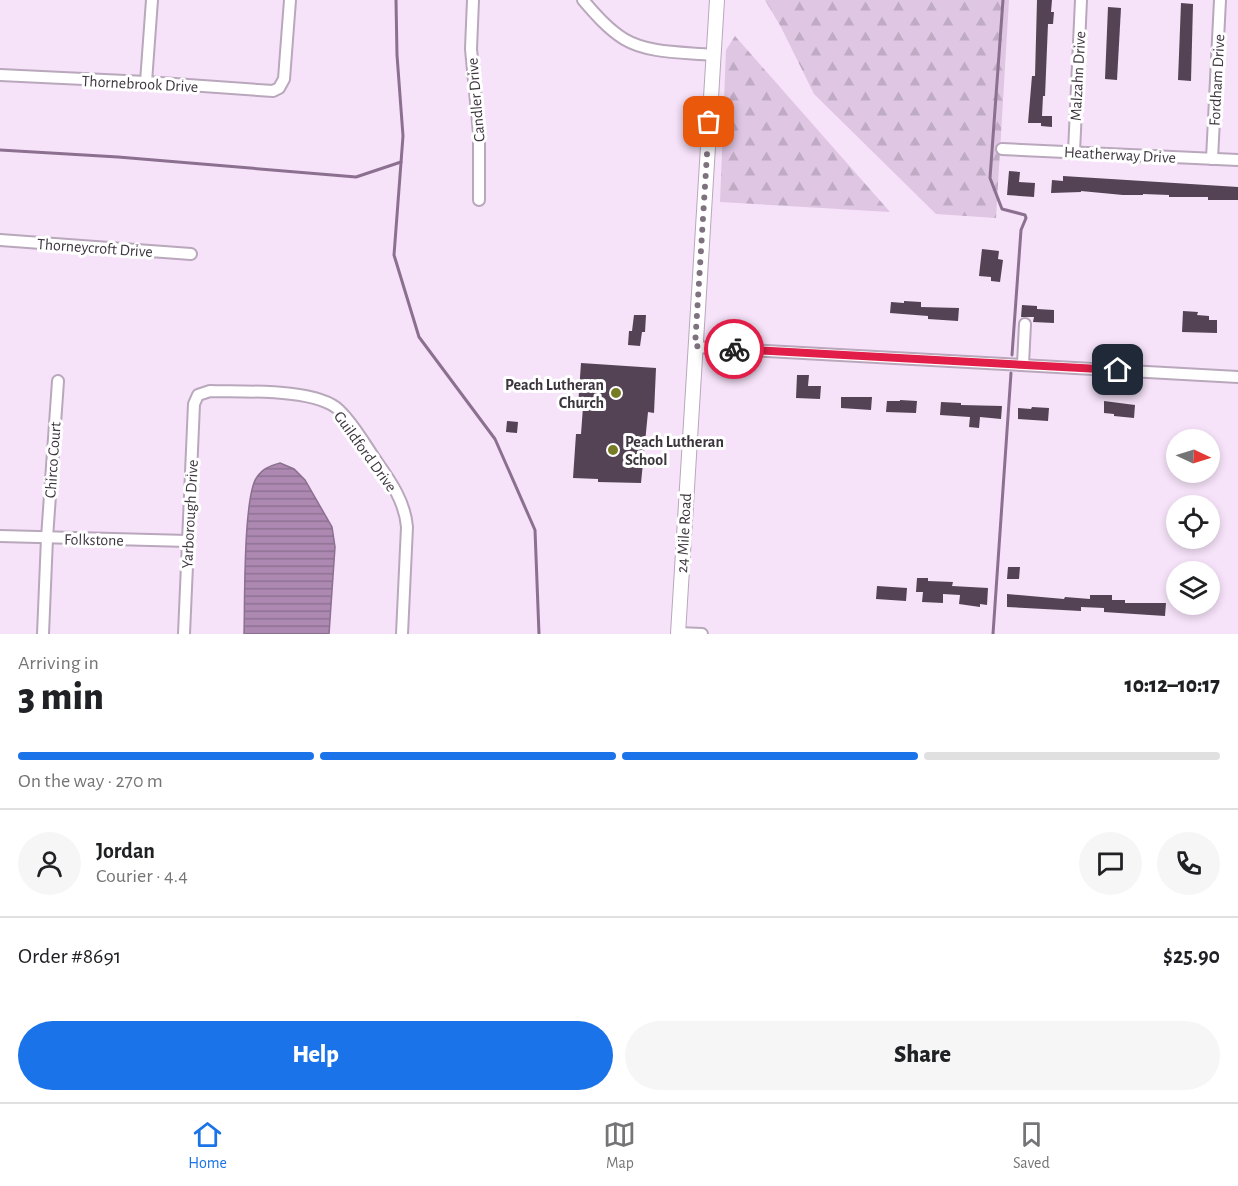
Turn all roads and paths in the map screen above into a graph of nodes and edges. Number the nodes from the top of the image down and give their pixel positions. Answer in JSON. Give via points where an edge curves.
{"nodes":[{"id":1,"x":152,"y":0,"type":"edge"},
{"id":2,"x":290,"y":0,"type":"edge"},
{"id":3,"x":473,"y":0,"type":"edge"},
{"id":4,"x":583,"y":0,"type":"edge"},
{"id":5,"x":717,"y":0,"type":"edge"},
{"id":6,"x":1081,"y":0,"type":"edge"},
{"id":7,"x":1220,"y":0,"type":"edge"},
{"id":8,"x":713,"y":55,"type":"junction"},
{"id":9,"x":0,"y":75,"type":"edge"},
{"id":10,"x":146,"y":82,"type":"junction"},
{"id":11,"x":1002,"y":149,"type":"dead end"},
{"id":12,"x":1074,"y":152,"type":"junction"},
{"id":13,"x":1212,"y":159,"type":"junction"},
{"id":14,"x":1238,"y":160,"type":"edge"},
{"id":15,"x":479,"y":200,"type":"dead end"},
{"id":16,"x":0,"y":240,"type":"edge"},
{"id":17,"x":191,"y":254,"type":"dead end"},
{"id":18,"x":1025,"y":324,"type":"dead end"},
{"id":19,"x":695,"y":346,"type":"junction"},
{"id":20,"x":1023,"y":364,"type":"junction"},
{"id":21,"x":1238,"y":377,"type":"edge"},
{"id":22,"x":58,"y":381,"type":"dead end"},
{"id":23,"x":198,"y":396,"type":"joint"},
{"id":24,"x":0,"y":536,"type":"edge"},
{"id":25,"x":47,"y":538,"type":"junction"},
{"id":26,"x":188,"y":541,"type":"junction"},
{"id":27,"x":678,"y":633,"type":"edge"},
{"id":28,"x":43,"y":634,"type":"edge"},
{"id":29,"x":184,"y":634,"type":"edge"},
{"id":30,"x":402,"y":634,"type":"edge"},
{"id":31,"x":702,"y":634,"type":"edge"}],
"edges":[{"from":1,"to":10,"type":"street"},
{"from":2,"to":10,"type":"street","name":"Thornebrook Drive","via":[[284,79],[279,88],[269,91]]},
{"from":3,"to":15,"type":"street","name":"Candler Drive","via":[[471,49],[479,133]]},
{"from":4,"to":8,"type":"street","via":[[631,42],[663,51]]},
{"from":5,"to":8,"type":"street","name":"24 Mile Road"},
{"from":6,"to":12,"type":"street","name":"Malzahn Drive"},
{"from":7,"to":13,"type":"street","name":"Fordham Drive"},
{"from":8,"to":19,"type":"street","name":"24 Mile Road"},
{"from":9,"to":10,"type":"street","name":"Thornebrook Drive"},
{"from":11,"to":12,"type":"street","name":"Heatherway Drive"},
{"from":12,"to":13,"type":"street","name":"Heatherway Drive"},
{"from":13,"to":14,"type":"street","name":"Heatherway Drive"},
{"from":16,"to":17,"type":"street","name":"Thorneycroft Drive"},
{"from":18,"to":20,"type":"street"},
{"from":19,"to":20,"type":"street"},
{"from":19,"to":27,"type":"street","name":"24 Mile Road"},
{"from":20,"to":21,"type":"street"},
{"from":22,"to":25,"type":"street","name":"Chirco Court"},
{"from":23,"to":26,"type":"street","name":"Yarborough Drive","via":[[194,404]]},
{"from":23,"to":30,"type":"street","name":"Guildford Drive","via":[[210,391],[301,395],[329,402],[344,416],[405,510]]},
{"from":24,"to":25,"type":"street","name":"Folkstone"},
{"from":25,"to":26,"type":"street","name":"Folkstone"},
{"from":25,"to":28,"type":"street","name":"Chirco Court"},
{"from":26,"to":29,"type":"street","name":"Yarborough Drive"},
{"from":27,"to":31,"type":"street"}]}
